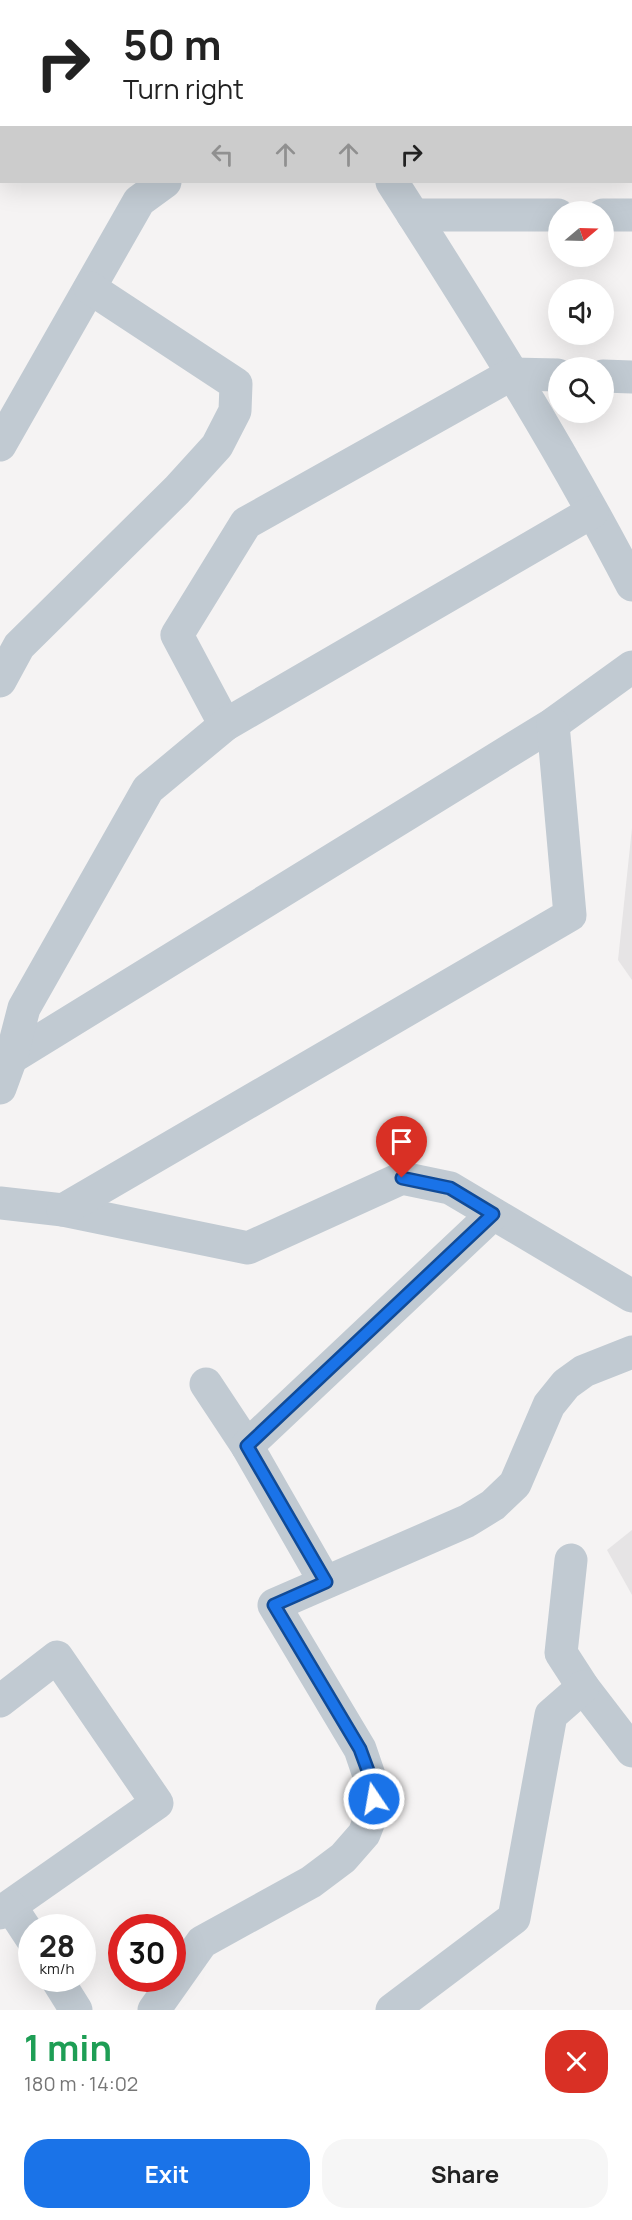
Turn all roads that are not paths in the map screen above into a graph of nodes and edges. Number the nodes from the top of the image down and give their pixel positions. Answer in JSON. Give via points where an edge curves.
{"nodes":[{"id":1,"x":164,"y":183,"type":"edge"},
{"id":2,"x":393,"y":183,"type":"edge"},
{"id":3,"x":413,"y":215,"type":"junction"},
{"id":4,"x":548,"y":215,"type":"edge"},
{"id":5,"x":614,"y":215,"type":"edge"},
{"id":6,"x":632,"y":215,"type":"edge"},
{"id":7,"x":90,"y":288,"type":"junction"},
{"id":8,"x":512,"y":374,"type":"junction"},
{"id":9,"x":548,"y":375,"type":"edge"},
{"id":10,"x":614,"y":376,"type":"edge"},
{"id":11,"x":632,"y":377,"type":"edge"},
{"id":12,"x":0,"y":445,"type":"edge"},
{"id":13,"x":610,"y":527,"type":"edge"},
{"id":14,"x":632,"y":585,"type":"edge"},
{"id":15,"x":632,"y":667,"type":"edge"},
{"id":16,"x":0,"y":681,"type":"edge"},
{"id":17,"x":553,"y":724,"type":"junction"},
{"id":18,"x":225,"y":725,"type":"junction"},
{"id":19,"x":12,"y":1002,"type":"edge"},
{"id":20,"x":5,"y":1073,"type":"edge"},
{"id":21,"x":0,"y":1203,"type":"edge"},
{"id":22,"x":63,"y":1210,"type":"junction"},
{"id":23,"x":493,"y":1214,"type":"junction"},
{"id":24,"x":632,"y":1296,"type":"edge"},
{"id":25,"x":632,"y":1352,"type":"edge"},
{"id":26,"x":206,"y":1384,"type":"dead end"},
{"id":27,"x":247,"y":1446,"type":"junction"},
{"id":28,"x":571,"y":1560,"type":"dead end"},
{"id":29,"x":326,"y":1582,"type":"junction"},
{"id":30,"x":583,"y":1687,"type":"junction"},
{"id":31,"x":0,"y":1701,"type":"edge"},
{"id":32,"x":632,"y":1751,"type":"edge"},
{"id":33,"x":5,"y":1910,"type":"edge"},
{"id":34,"x":18,"y":1924,"type":"edge"},
{"id":35,"x":65,"y":1992,"type":"edge"},
{"id":36,"x":76,"y":2010,"type":"edge"},
{"id":37,"x":154,"y":2010,"type":"edge"},
{"id":38,"x":392,"y":2010,"type":"edge"}],
"edges":[{"from":1,"to":7,"type":"street","via":[[139,201]]},
{"from":2,"to":3,"type":"street"},
{"from":3,"to":4,"type":"street"},
{"from":3,"to":8,"type":"street"},
{"from":5,"to":6,"type":"street"},
{"from":7,"to":12,"type":"street"},
{"from":7,"to":16,"type":"street","via":[[236,384],[235,411],[217,446],[19,646]]},
{"from":8,"to":9,"type":"street"},
{"from":8,"to":13,"type":"street"},
{"from":8,"to":18,"type":"street","via":[[246,523],[177,635]]},
{"from":10,"to":11,"type":"street"},
{"from":13,"to":14,"type":"street"},
{"from":13,"to":18,"type":"street"},
{"from":15,"to":17,"type":"street"},
{"from":17,"to":20,"type":"street"},
{"from":17,"to":22,"type":"street","via":[[570,915]]},
{"from":18,"to":19,"type":"street","via":[[148,789]]},
{"from":19,"to":20,"type":"street"},
{"from":21,"to":22,"type":"street"},
{"from":22,"to":23,"type":"street","via":[[248,1248],[402,1178],[450,1188]]},
{"from":23,"to":24,"type":"street"},
{"from":23,"to":27,"type":"street"},
{"from":25,"to":29,"type":"street","via":[[584,1371],[566,1384],[549,1405],[515,1484],[493,1505],[466,1521]]},
{"from":26,"to":27,"type":"street"},
{"from":27,"to":29,"type":"street"},
{"from":28,"to":30,"type":"street","via":[[561,1653]]},
{"from":29,"to":37,"type":"street","via":[[274,1605],[360,1749],[374,1787],[373,1811],[364,1834],[343,1858],[311,1882],[202,1942]]},
{"from":30,"to":32,"type":"street"},
{"from":30,"to":38,"type":"street","via":[[551,1715],[514,1918]]},
{"from":31,"to":33,"type":"street","via":[[57,1657],[157,1803]]},
{"from":33,"to":34,"type":"street"},
{"from":35,"to":36,"type":"street"}]}
